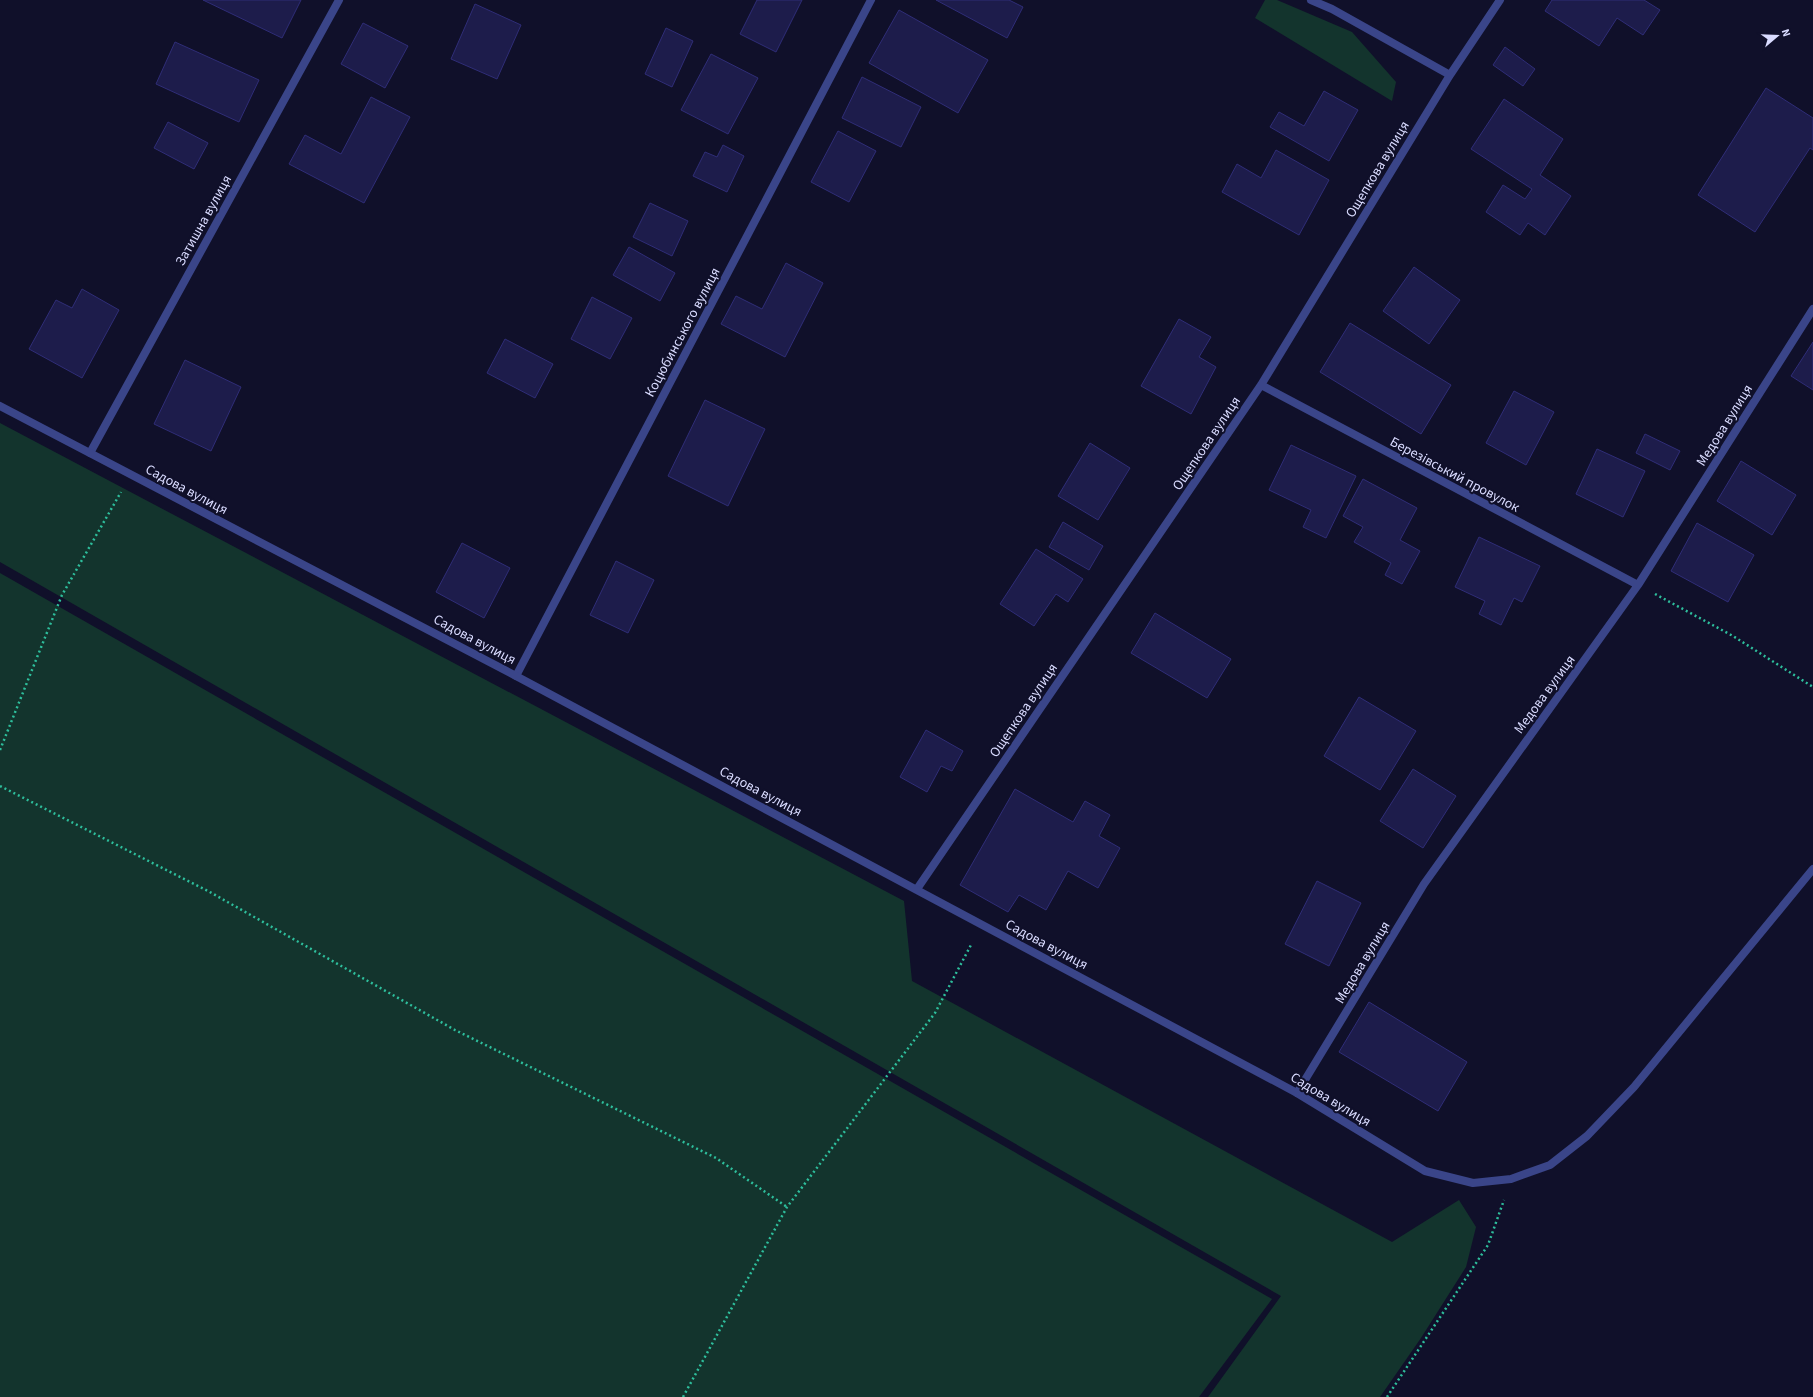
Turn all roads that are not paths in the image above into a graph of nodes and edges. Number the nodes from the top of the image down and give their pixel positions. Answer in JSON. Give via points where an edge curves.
{"nodes":[{"id":1,"x":339,"y":0,"type":"edge"},
{"id":2,"x":871,"y":0,"type":"edge"},
{"id":3,"x":1311,"y":0,"type":"edge"},
{"id":4,"x":1500,"y":0,"type":"edge"},
{"id":5,"x":1450,"y":75,"type":"junction"},
{"id":6,"x":1813,"y":309,"type":"edge"},
{"id":7,"x":1261,"y":385,"type":"junction"},
{"id":8,"x":0,"y":406,"type":"edge"},
{"id":9,"x":90,"y":453,"type":"junction"},
{"id":10,"x":1638,"y":585,"type":"junction"},
{"id":11,"x":516,"y":676,"type":"junction"},
{"id":12,"x":1813,"y":869,"type":"edge"},
{"id":13,"x":917,"y":890,"type":"junction"},
{"id":14,"x":1298,"y":1093,"type":"junction"}],
"edges":[{"from":1,"to":9,"type":"street","name":"Затишна вулиця"},
{"from":2,"to":11,"type":"street","name":"Коцюбинського вулиця"},
{"from":3,"to":5,"type":"street","via":[[1332,9]]},
{"from":4,"to":5,"type":"street","name":"Ощепкова вулиця"},
{"from":5,"to":7,"type":"street","name":"Ощепкова вулиця"},
{"from":6,"to":10,"type":"street","name":"Медова вулиця"},
{"from":7,"to":10,"type":"street","name":"Березівський провулок"},
{"from":7,"to":13,"type":"street","name":"Ощепкова вулиця"},
{"from":8,"to":9,"type":"street","name":"Садова вулиця"},
{"from":9,"to":11,"type":"street","name":"Садова вулиця"},
{"from":10,"to":14,"type":"street","name":"Медова вулиця","via":[[1424,884]]},
{"from":11,"to":13,"type":"street","name":"Садова вулиця"},
{"from":12,"to":14,"type":"street","name":"Садова вулиця","via":[[1634,1087],[1587,1136],[1550,1165],[1511,1179],[1473,1183],[1425,1171]]},
{"from":13,"to":14,"type":"street","name":"Садова вулиця"}]}
